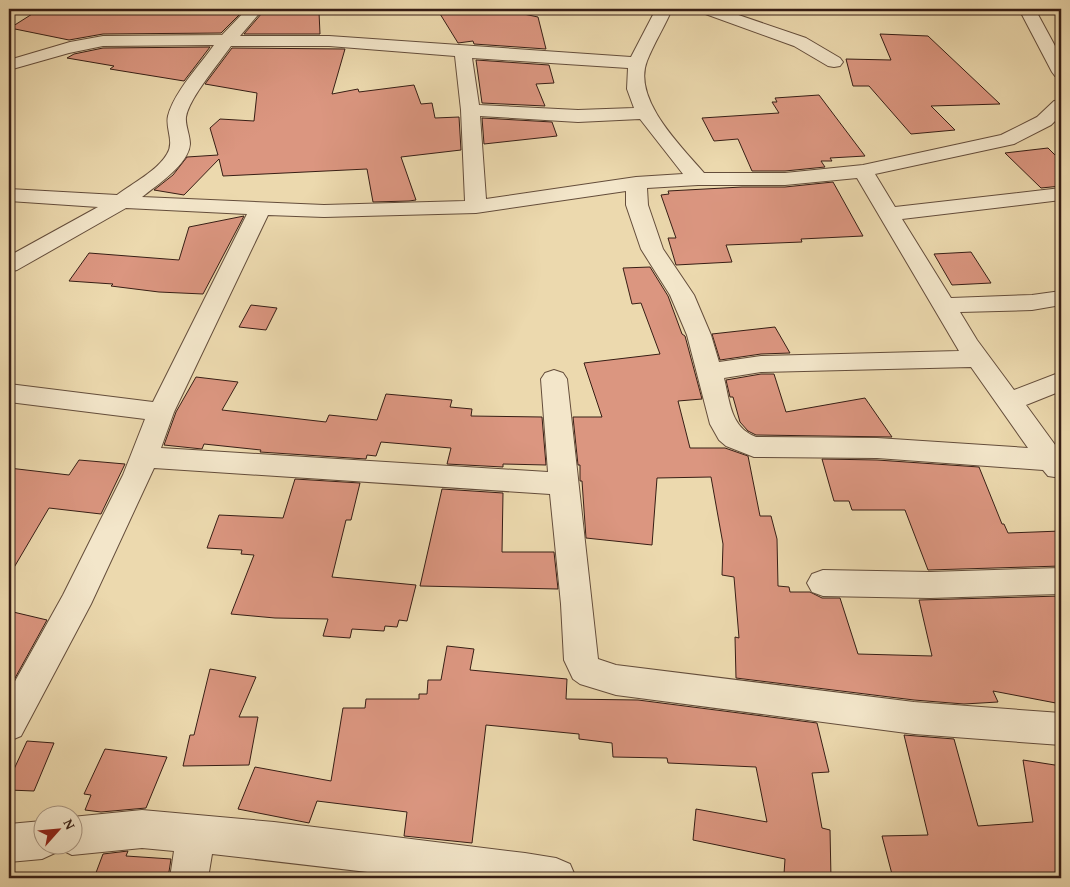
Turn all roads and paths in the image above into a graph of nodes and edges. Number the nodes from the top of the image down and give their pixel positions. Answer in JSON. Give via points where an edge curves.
{"nodes":[{"id":1,"x":255,"y":9,"type":"edge"},
{"id":2,"x":664,"y":9,"type":"edge"},
{"id":3,"x":706,"y":9,"type":"edge"},
{"id":4,"x":1027,"y":9,"type":"edge"},
{"id":5,"x":226,"y":40,"type":"junction"},
{"id":6,"x":463,"y":52,"type":"junction"},
{"id":7,"x":834,"y":62,"type":"dead end"},
{"id":8,"x":637,"y":63,"type":"junction"},
{"id":9,"x":9,"y":65,"type":"edge"},
{"id":10,"x":1061,"y":72,"type":"edge"},
{"id":11,"x":1061,"y":105,"type":"edge"},
{"id":12,"x":470,"y":110,"type":"junction"},
{"id":13,"x":645,"y":113,"type":"junction"},
{"id":14,"x":863,"y":171,"type":"junction"},
{"id":15,"x":698,"y":179,"type":"junction"},
{"id":16,"x":636,"y":184,"type":"junction"},
{"id":17,"x":1061,"y":194,"type":"edge"},
{"id":18,"x":9,"y":195,"type":"edge"},
{"id":19,"x":122,"y":202,"type":"junction"},
{"id":20,"x":476,"y":207,"type":"junction"},
{"id":21,"x":261,"y":208,"type":"junction"},
{"id":22,"x":888,"y":214,"type":"junction"},
{"id":23,"x":9,"y":265,"type":"edge"},
{"id":24,"x":1061,"y":298,"type":"edge"},
{"id":25,"x":944,"y":306,"type":"junction"},
{"id":26,"x":978,"y":359,"type":"junction"},
{"id":27,"x":708,"y":372,"type":"junction"},
{"id":28,"x":554,"y":379,"type":"dead end"},
{"id":29,"x":1061,"y":381,"type":"edge"},
{"id":30,"x":9,"y":394,"type":"edge"},
{"id":31,"x":1009,"y":402,"type":"junction"},
{"id":32,"x":161,"y":412,"type":"junction"},
{"id":33,"x":144,"y":457,"type":"junction"},
{"id":34,"x":1056,"y":466,"type":"edge"},
{"id":35,"x":563,"y":484,"type":"junction"},
{"id":36,"x":1061,"y":581,"type":"edge"},
{"id":37,"x":823,"y":583,"type":"dead end"},
{"id":38,"x":9,"y":724,"type":"edge"},
{"id":39,"x":1061,"y":729,"type":"edge"},
{"id":40,"x":196,"y":834,"type":"junction"},
{"id":41,"x":82,"y":835,"type":"edge"},
{"id":42,"x":32,"y":841,"type":"edge"},
{"id":43,"x":9,"y":843,"type":"edge"},
{"id":44,"x":189,"y":878,"type":"edge"},
{"id":45,"x":556,"y":878,"type":"edge"}],
"edges":[{"from":1,"to":5,"type":"street"},
{"from":2,"to":8,"type":"street"},
{"from":3,"to":7,"type":"street","via":[[800,42]]},
{"from":4,"to":10,"type":"street"},
{"from":5,"to":6,"type":"street","via":[[329,40]]},
{"from":5,"to":9,"type":"street","via":[[96,40]]},
{"from":5,"to":19,"type":"street","via":[[185,98],[177,117],[178,155]]},
{"from":6,"to":8,"type":"street"},
{"from":6,"to":12,"type":"street"},
{"from":8,"to":13,"type":"street","via":[[636,89]]},
{"from":11,"to":14,"type":"street","via":[[1044,122],[1007,140]]},
{"from":12,"to":13,"type":"street","via":[[578,116]]},
{"from":12,"to":20,"type":"street"},
{"from":13,"to":15,"type":"street"},
{"from":14,"to":15,"type":"street","via":[[785,178]]},
{"from":14,"to":22,"type":"street"},
{"from":15,"to":16,"type":"street"},
{"from":16,"to":20,"type":"street"},
{"from":16,"to":27,"type":"street","via":[[637,205],[652,250],[682,295]]},
{"from":17,"to":22,"type":"street"},
{"from":18,"to":19,"type":"street"},
{"from":19,"to":21,"type":"street"},
{"from":19,"to":23,"type":"street"},
{"from":20,"to":21,"type":"street","via":[[324,211]]},
{"from":21,"to":32,"type":"street"},
{"from":22,"to":25,"type":"street"},
{"from":24,"to":25,"type":"street","via":[[1027,304]]},
{"from":25,"to":26,"type":"street"},
{"from":26,"to":27,"type":"street","via":[[762,364]]},
{"from":26,"to":31,"type":"street"},
{"from":27,"to":34,"type":"street","via":[[728,435],[754,447],[877,448]]},
{"from":28,"to":35,"type":"street"},
{"from":29,"to":31,"type":"street"},
{"from":30,"to":32,"type":"street"},
{"from":31,"to":34,"type":"street"},
{"from":32,"to":33,"type":"street"},
{"from":33,"to":35,"type":"street"},
{"from":33,"to":38,"type":"street","via":[[75,604]]},
{"from":35,"to":39,"type":"street","via":[[581,660],[592,674],[624,682],[914,718]]},
{"from":36,"to":37,"type":"street","via":[[930,585]]},
{"from":40,"to":41,"type":"street","via":[[142,829]]},
{"from":40,"to":44,"type":"street"},
{"from":40,"to":45,"type":"street","via":[[274,841]]},
{"from":42,"to":43,"type":"street"}]}
